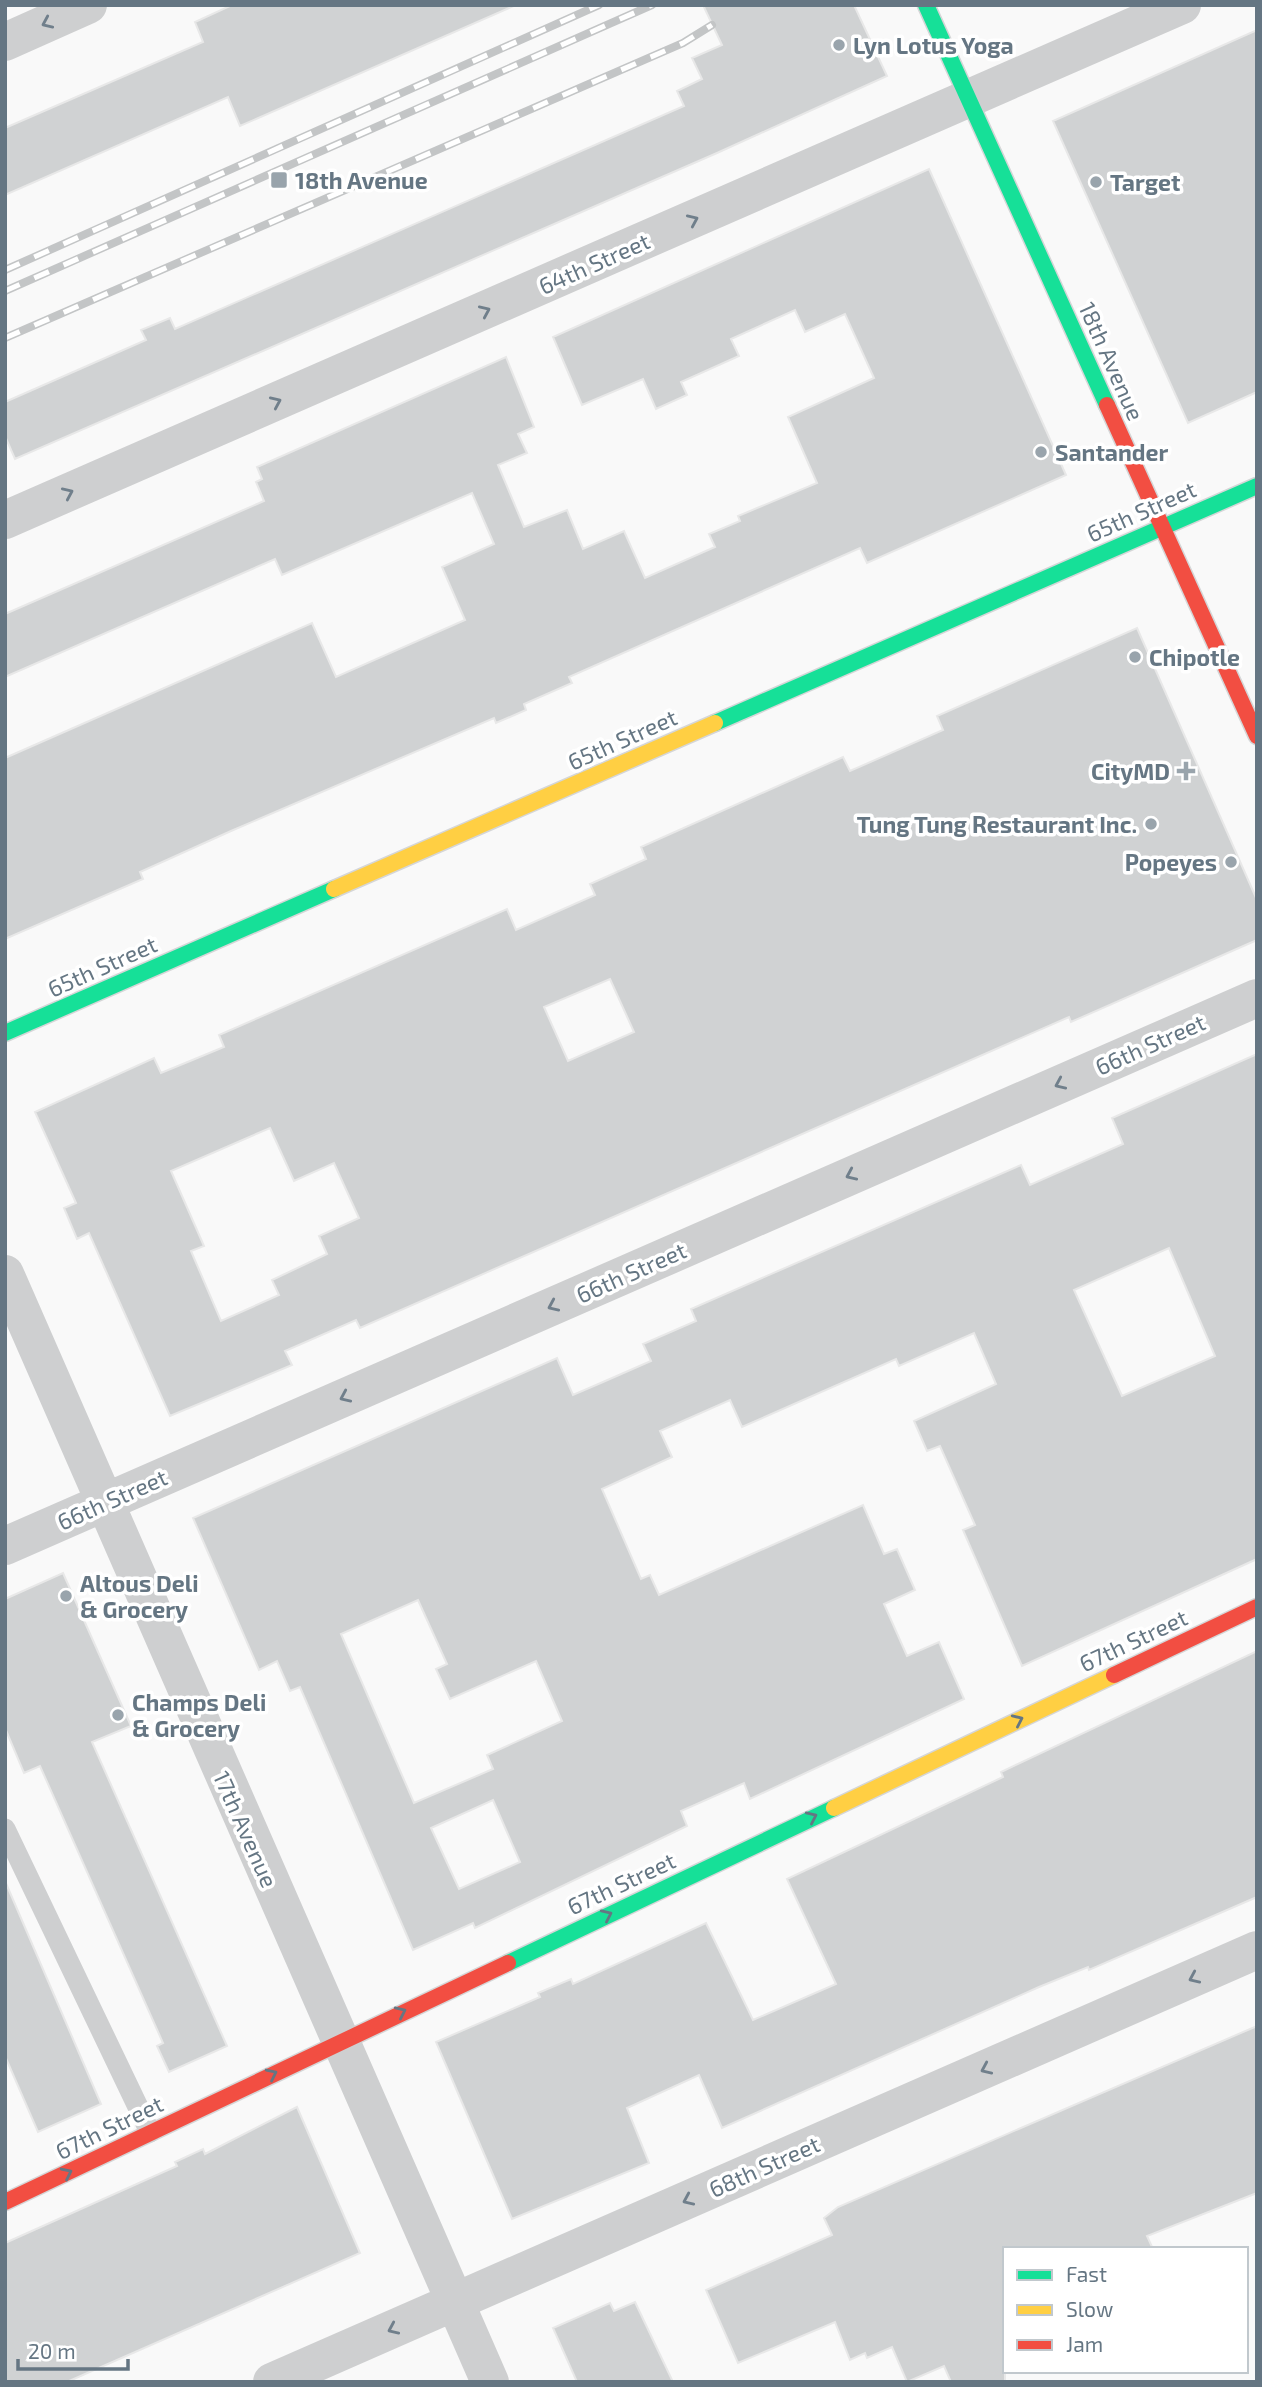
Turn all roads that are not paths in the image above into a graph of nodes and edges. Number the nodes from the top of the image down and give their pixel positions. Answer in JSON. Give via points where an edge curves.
{"nodes":[{"id":1,"x":88,"y":5,"type":"edge"},
{"id":2,"x":926,"y":5,"type":"edge"},
{"id":3,"x":1182,"y":5,"type":"edge"},
{"id":4,"x":5,"y":42,"type":"edge"},
{"id":5,"x":969,"y":99,"type":"junction"},
{"id":6,"x":1257,"y":486,"type":"edge"},
{"id":7,"x":5,"y":520,"type":"edge"},
{"id":8,"x":1162,"y":527,"type":"junction"},
{"id":9,"x":1257,"y":736,"type":"edge"},
{"id":10,"x":1257,"y":998,"type":"edge"},
{"id":11,"x":5,"y":1033,"type":"edge"},
{"id":12,"x":5,"y":1274,"type":"edge"},
{"id":13,"x":104,"y":1502,"type":"junction"},
{"id":14,"x":5,"y":1546,"type":"edge"},
{"id":15,"x":1257,"y":1606,"type":"edge"},
{"id":16,"x":5,"y":1829,"type":"edge"},
{"id":17,"x":1257,"y":1950,"type":"edge"},
{"id":18,"x":339,"y":2041,"type":"junction"},
{"id":19,"x":150,"y":2132,"type":"junction"},
{"id":20,"x":5,"y":2202,"type":"edge"},
{"id":21,"x":455,"y":2302,"type":"junction"},
{"id":22,"x":272,"y":2382,"type":"edge"},
{"id":23,"x":490,"y":2382,"type":"edge"}],
"edges":[{"from":1,"to":4,"type":"street","one_way":true},
{"from":2,"to":5,"type":"street","name":"18th Avenue"},
{"from":3,"to":5,"type":"street","name":"64th Street"},
{"from":7,"to":5,"type":"street","name":"64th Street","one_way":true},
{"from":5,"to":8,"type":"street","name":"18th Avenue"},
{"from":6,"to":8,"type":"street","name":"65th Street"},
{"from":8,"to":9,"type":"street","name":"18th Avenue"},
{"from":8,"to":11,"type":"street","name":"65th Street"},
{"from":10,"to":13,"type":"street","name":"66th Street","one_way":true},
{"from":12,"to":13,"type":"street","name":"17th Avenue"},
{"from":13,"to":14,"type":"street","name":"66th Street"},
{"from":13,"to":18,"type":"street","name":"17th Avenue"},
{"from":18,"to":15,"type":"street","name":"67th Street","one_way":true},
{"from":16,"to":19,"type":"lane"},
{"from":17,"to":21,"type":"street","name":"68th Street","one_way":true},
{"from":19,"to":18,"type":"street","name":"67th Street","one_way":true},
{"from":18,"to":21,"type":"street","name":"17th Avenue"},
{"from":20,"to":19,"type":"street","name":"67th Street","one_way":true},
{"from":21,"to":22,"type":"street","name":"68th Street","one_way":true},
{"from":21,"to":23,"type":"street","name":"17th Avenue"}]}
